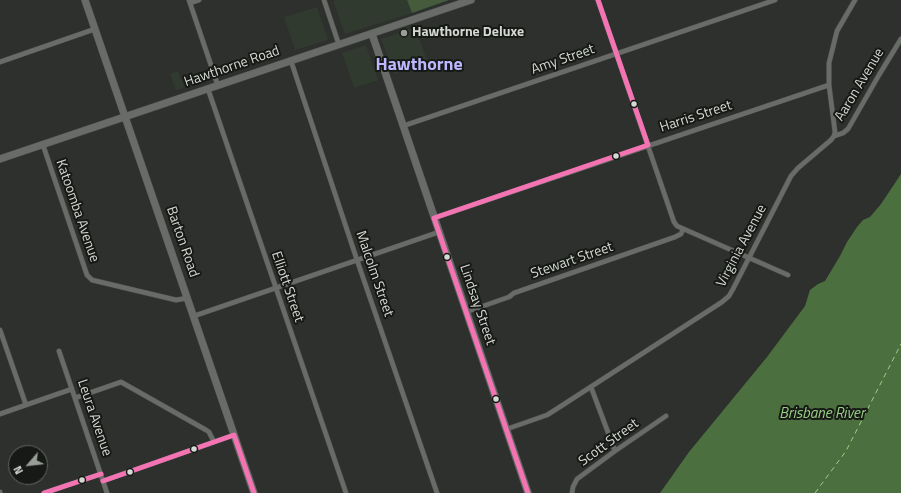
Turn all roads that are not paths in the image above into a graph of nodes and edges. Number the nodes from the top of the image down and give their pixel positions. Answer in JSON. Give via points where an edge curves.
{"nodes":[{"id":1,"x":85,"y":0,"type":"edge"},
{"id":2,"x":199,"y":0,"type":"edge"},
{"id":3,"x":324,"y":0,"type":"edge"},
{"id":4,"x":471,"y":0,"type":"edge"},
{"id":5,"x":598,"y":0,"type":"edge"},
{"id":6,"x":775,"y":0,"type":"edge"},
{"id":7,"x":852,"y":1,"type":"edge"},
{"id":8,"x":190,"y":2,"type":"edge"},
{"id":9,"x":95,"y":29,"type":"junction"},
{"id":10,"x":372,"y":34,"type":"junction"},
{"id":11,"x":901,"y":39,"type":"edge"},
{"id":12,"x":339,"y":45,"type":"junction"},
{"id":13,"x":617,"y":54,"type":"junction"},
{"id":14,"x":291,"y":61,"type":"junction"},
{"id":15,"x":0,"y":62,"type":"edge"},
{"id":16,"x":829,"y":85,"type":"junction"},
{"id":17,"x":218,"y":86,"type":"junction"},
{"id":18,"x":208,"y":89,"type":"junction"},
{"id":19,"x":125,"y":117,"type":"junction"},
{"id":20,"x":403,"y":126,"type":"junction"},
{"id":21,"x":834,"y":136,"type":"junction"},
{"id":22,"x":43,"y":145,"type":"junction"},
{"id":23,"x":648,"y":145,"type":"junction"},
{"id":24,"x":0,"y":159,"type":"edge"},
{"id":25,"x":434,"y":218,"type":"junction"},
{"id":26,"x":683,"y":229,"type":"junction"},
{"id":27,"x":439,"y":232,"type":"junction"},
{"id":28,"x":749,"y":258,"type":"junction"},
{"id":29,"x":357,"y":260,"type":"junction"},
{"id":30,"x":788,"y":275,"type":"dead end"},
{"id":31,"x":276,"y":288,"type":"junction"},
{"id":32,"x":188,"y":298,"type":"junction"},
{"id":33,"x":466,"y":312,"type":"junction"},
{"id":34,"x":194,"y":316,"type":"junction"},
{"id":35,"x":0,"y":330,"type":"edge"},
{"id":36,"x":59,"y":351,"type":"dead end"},
{"id":37,"x":591,"y":387,"type":"junction"},
{"id":38,"x":72,"y":389,"type":"junction"},
{"id":39,"x":75,"y":398,"type":"junction"},
{"id":40,"x":26,"y":405,"type":"junction"},
{"id":41,"x":0,"y":414,"type":"edge"},
{"id":42,"x":666,"y":416,"type":"dead end"},
{"id":43,"x":506,"y":429,"type":"junction"},
{"id":44,"x":234,"y":435,"type":"junction"},
{"id":45,"x":214,"y":442,"type":"junction"},
{"id":46,"x":614,"y":452,"type":"junction"},
{"id":47,"x":101,"y":474,"type":"junction"},
{"id":48,"x":103,"y":481,"type":"junction"},
{"id":49,"x":44,"y":493,"type":"edge"},
{"id":50,"x":107,"y":493,"type":"edge"},
{"id":51,"x":254,"y":493,"type":"edge"},
{"id":52,"x":346,"y":493,"type":"edge"},
{"id":53,"x":437,"y":493,"type":"edge"},
{"id":54,"x":528,"y":493,"type":"edge"},
{"id":55,"x":572,"y":493,"type":"edge"}],
"edges":[{"from":1,"to":9,"type":"street","name":"Barton Road"},
{"from":2,"to":8,"type":"street"},
{"from":3,"to":12,"type":"street"},
{"from":4,"to":10,"type":"street","name":"Hawthorne Road"},
{"from":5,"to":13,"type":"street"},
{"from":6,"to":13,"type":"street","name":"Amy Street"},
{"from":7,"to":16,"type":"street","via":[[837,31],[829,63]]},
{"from":8,"to":17,"type":"street"},
{"from":9,"to":15,"type":"street"},
{"from":9,"to":19,"type":"street","name":"Barton Road"},
{"from":10,"to":12,"type":"street","name":"Hawthorne Road"},
{"from":10,"to":20,"type":"street","name":"Lindsay Street"},
{"from":11,"to":21,"type":"street","name":"Aaron Avenue","via":[[848,129]]},
{"from":12,"to":14,"type":"street","name":"Hawthorne Road"},
{"from":13,"to":20,"type":"street","name":"Amy Street"},
{"from":13,"to":23,"type":"street"},
{"from":14,"to":17,"type":"street","name":"Hawthorne Road"},
{"from":14,"to":29,"type":"street","name":"Malcolm Street"},
{"from":16,"to":21,"type":"street"},
{"from":16,"to":23,"type":"street","name":"Harris Street"},
{"from":17,"to":18,"type":"street","name":"Hawthorne Road"},
{"from":18,"to":19,"type":"street","name":"Hawthorne Road"},
{"from":18,"to":31,"type":"street","name":"Elliott Street"},
{"from":19,"to":22,"type":"street","name":"Hawthorne Road"},
{"from":19,"to":32,"type":"street","name":"Barton Road"},
{"from":20,"to":25,"type":"street","name":"Lindsay Street"},
{"from":21,"to":28,"type":"street","name":"Virginia Avenue","via":[[791,176]]},
{"from":22,"to":24,"type":"street","name":"Hawthorne Road"},
{"from":22,"to":32,"type":"street","name":"Katoomba Avenue","via":[[87,275],[92,280],[176,300]]},
{"from":23,"to":25,"type":"street","name":"Harris Street"},
{"from":23,"to":26,"type":"street","via":[[674,222]]},
{"from":25,"to":27,"type":"street","name":"Lindsay Street"},
{"from":26,"to":28,"type":"street"},
{"from":26,"to":33,"type":"street","name":"Stewart Street","via":[[681,234],[675,237],[514,292],[509,297]]},
{"from":27,"to":29,"type":"street"},
{"from":27,"to":33,"type":"street","name":"Lindsay Street"},
{"from":28,"to":30,"type":"street"},
{"from":28,"to":37,"type":"street","name":"Virginia Avenue","via":[[733,289],[722,302]]},
{"from":29,"to":31,"type":"street"},
{"from":29,"to":53,"type":"street","name":"Malcolm Street"},
{"from":31,"to":34,"type":"street"},
{"from":31,"to":52,"type":"street","name":"Elliott Street"},
{"from":32,"to":34,"type":"street","name":"Barton Road"},
{"from":33,"to":43,"type":"street","name":"Lindsay Street"},
{"from":34,"to":44,"type":"street","name":"Barton Road"},
{"from":35,"to":40,"type":"street"},
{"from":36,"to":38,"type":"street","name":"Leura Avenue"},
{"from":37,"to":43,"type":"street","name":"Virginia Avenue","via":[[547,414]]},
{"from":37,"to":46,"type":"street"},
{"from":38,"to":39,"type":"street","name":"Leura Avenue"},
{"from":38,"to":40,"type":"street"},
{"from":39,"to":45,"type":"street","via":[[121,382],[206,430]]},
{"from":39,"to":47,"type":"street","name":"Leura Avenue"},
{"from":40,"to":41,"type":"street"},
{"from":42,"to":46,"type":"street","name":"Scott Street"},
{"from":43,"to":54,"type":"street","name":"Lindsay Street"},
{"from":44,"to":45,"type":"street"},
{"from":44,"to":51,"type":"street","name":"Barton Road"},
{"from":45,"to":48,"type":"street"},
{"from":46,"to":55,"type":"street","name":"Scott Street","via":[[577,479]]},
{"from":47,"to":48,"type":"street","name":"Leura Avenue"},
{"from":47,"to":49,"type":"street"},
{"from":48,"to":50,"type":"street","name":"Leura Avenue"}]}
